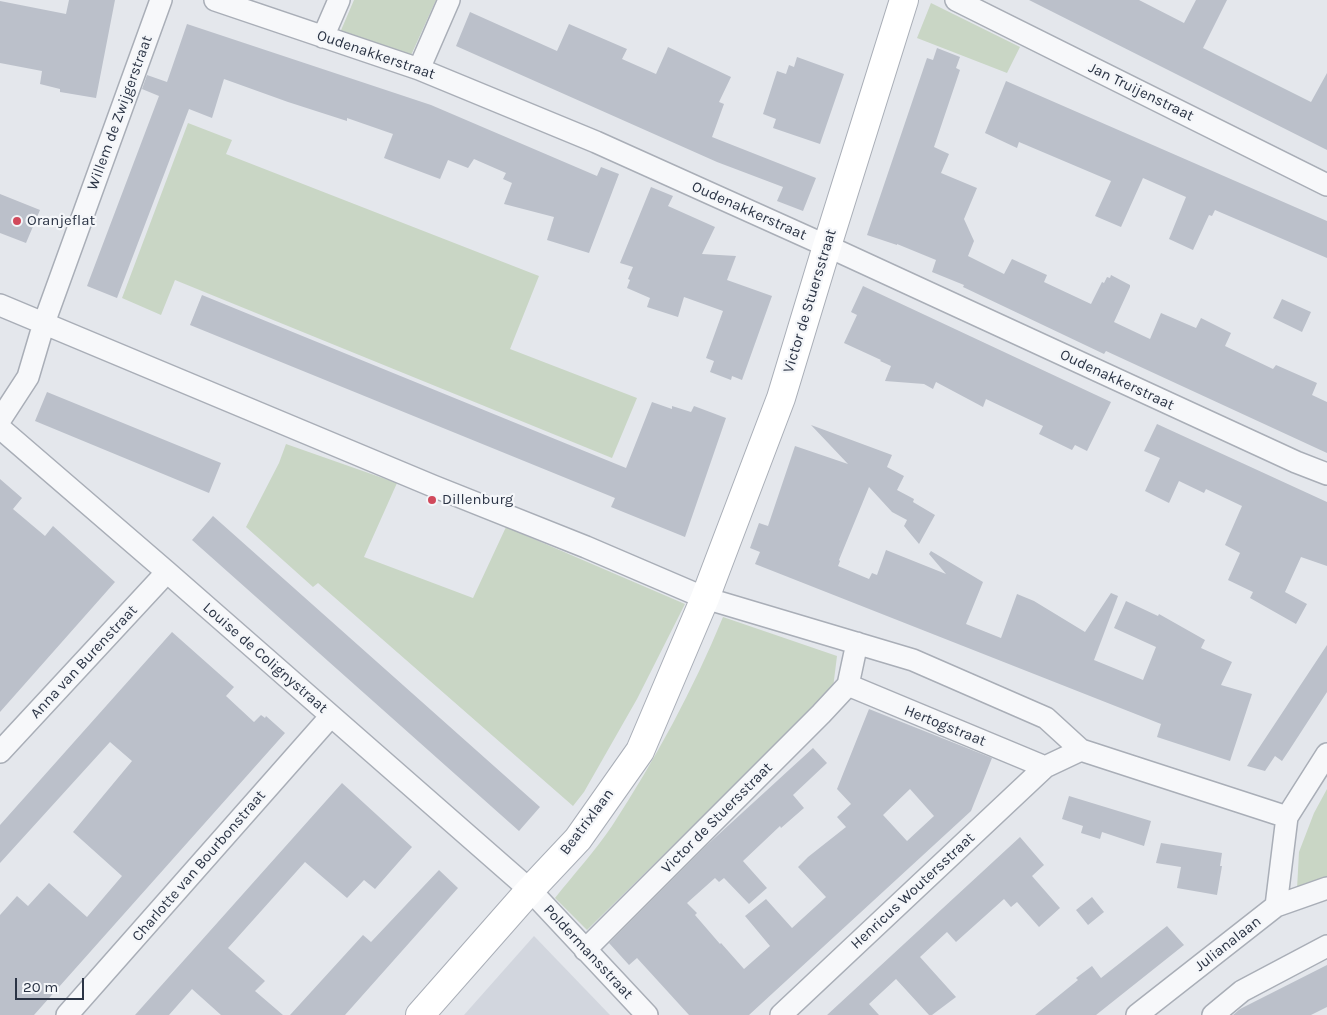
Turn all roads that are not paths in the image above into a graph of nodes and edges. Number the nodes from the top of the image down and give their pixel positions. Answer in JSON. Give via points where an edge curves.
{"nodes":[{"id":1,"x":161,"y":0,"type":"edge"},
{"id":2,"x":215,"y":0,"type":"edge"},
{"id":3,"x":339,"y":0,"type":"edge"},
{"id":4,"x":448,"y":0,"type":"edge"},
{"id":5,"x":904,"y":0,"type":"edge"},
{"id":6,"x":956,"y":0,"type":"edge"},
{"id":7,"x":323,"y":37,"type":"junction"},
{"id":8,"x":419,"y":68,"type":"junction"},
{"id":9,"x":1327,"y":185,"type":"edge"},
{"id":10,"x":826,"y":246,"type":"junction"},
{"id":11,"x":0,"y":305,"type":"edge"},
{"id":12,"x":44,"y":323,"type":"junction"},
{"id":13,"x":0,"y":420,"type":"edge"},
{"id":14,"x":0,"y":428,"type":"edge"},
{"id":15,"x":1327,"y":474,"type":"edge"},
{"id":16,"x":168,"y":572,"type":"junction"},
{"id":17,"x":705,"y":598,"type":"junction"},
{"id":18,"x":857,"y":643,"type":"junction"},
{"id":19,"x":848,"y":685,"type":"junction"},
{"id":20,"x":331,"y":716,"type":"junction"},
{"id":21,"x":1081,"y":750,"type":"junction"},
{"id":22,"x":0,"y":752,"type":"edge"},
{"id":23,"x":1327,"y":754,"type":"edge"},
{"id":24,"x":1045,"y":767,"type":"junction"},
{"id":25,"x":1287,"y":817,"type":"junction"},
{"id":26,"x":1327,"y":888,"type":"edge"},
{"id":27,"x":530,"y":890,"type":"junction"},
{"id":28,"x":1276,"y":906,"type":"junction"},
{"id":29,"x":1327,"y":946,"type":"edge"},
{"id":30,"x":585,"y":950,"type":"junction"},
{"id":31,"x":67,"y":1015,"type":"edge"},
{"id":32,"x":420,"y":1015,"type":"edge"},
{"id":33,"x":646,"y":1015,"type":"edge"},
{"id":34,"x":781,"y":1015,"type":"edge"},
{"id":35,"x":1137,"y":1015,"type":"edge"},
{"id":36,"x":1213,"y":1015,"type":"edge"}],
"edges":[{"from":1,"to":12,"type":"street","name":"Willem de Zwijgerstraat"},
{"from":2,"to":7,"type":"street","name":"Oudenakkerstraat"},
{"from":3,"to":7,"type":"street"},
{"from":4,"to":8,"type":"street"},
{"from":5,"to":10,"type":"street","name":"Victor de Stuersstraat"},
{"from":6,"to":9,"type":"street","name":"Jan Truijenstraat"},
{"from":7,"to":8,"type":"street","name":"Oudenakkerstraat"},
{"from":8,"to":10,"type":"street","name":"Oudenakkerstraat","via":[[596,142]]},
{"from":10,"to":15,"type":"street","name":"Oudenakkerstraat"},
{"from":10,"to":17,"type":"street","name":"Victor de Stuersstraat","via":[[781,398]]},
{"from":11,"to":12,"type":"street"},
{"from":12,"to":13,"type":"street","name":"Willem de Zwijgerstraat","via":[[28,377]]},
{"from":12,"to":17,"type":"street"},
{"from":14,"to":16,"type":"street","name":"Louise de Colignystraat"},
{"from":16,"to":20,"type":"street","name":"Louise de Colignystraat"},
{"from":16,"to":22,"type":"street","name":"Anna van Burenstraat"},
{"from":17,"to":18,"type":"street"},
{"from":17,"to":27,"type":"street","name":"Beatrixlaan","via":[[640,751],[578,839]]},
{"from":18,"to":19,"type":"street"},
{"from":18,"to":21,"type":"street","via":[[913,660],[1046,718]]},
{"from":19,"to":24,"type":"street","name":"Hertogstraat"},
{"from":19,"to":30,"type":"street","name":"Victor de Stuersstraat"},
{"from":20,"to":27,"type":"street","name":"Louise de Colignystraat"},
{"from":20,"to":31,"type":"street","name":"Charlotte van Bourbonstraat"},
{"from":21,"to":24,"type":"street"},
{"from":21,"to":25,"type":"street"},
{"from":23,"to":25,"type":"street"},
{"from":24,"to":34,"type":"street","name":"Henricus Woutersstraat"},
{"from":25,"to":28,"type":"street"},
{"from":26,"to":28,"type":"street","name":"Julianalaan"},
{"from":27,"to":30,"type":"street","name":"Poldermansstraat"},
{"from":27,"to":32,"type":"street","name":"Beatrixlaan"},
{"from":28,"to":35,"type":"street","name":"Julianalaan"},
{"from":29,"to":36,"type":"street","via":[[1242,991]]},
{"from":30,"to":33,"type":"street","name":"Poldermansstraat"}]}
